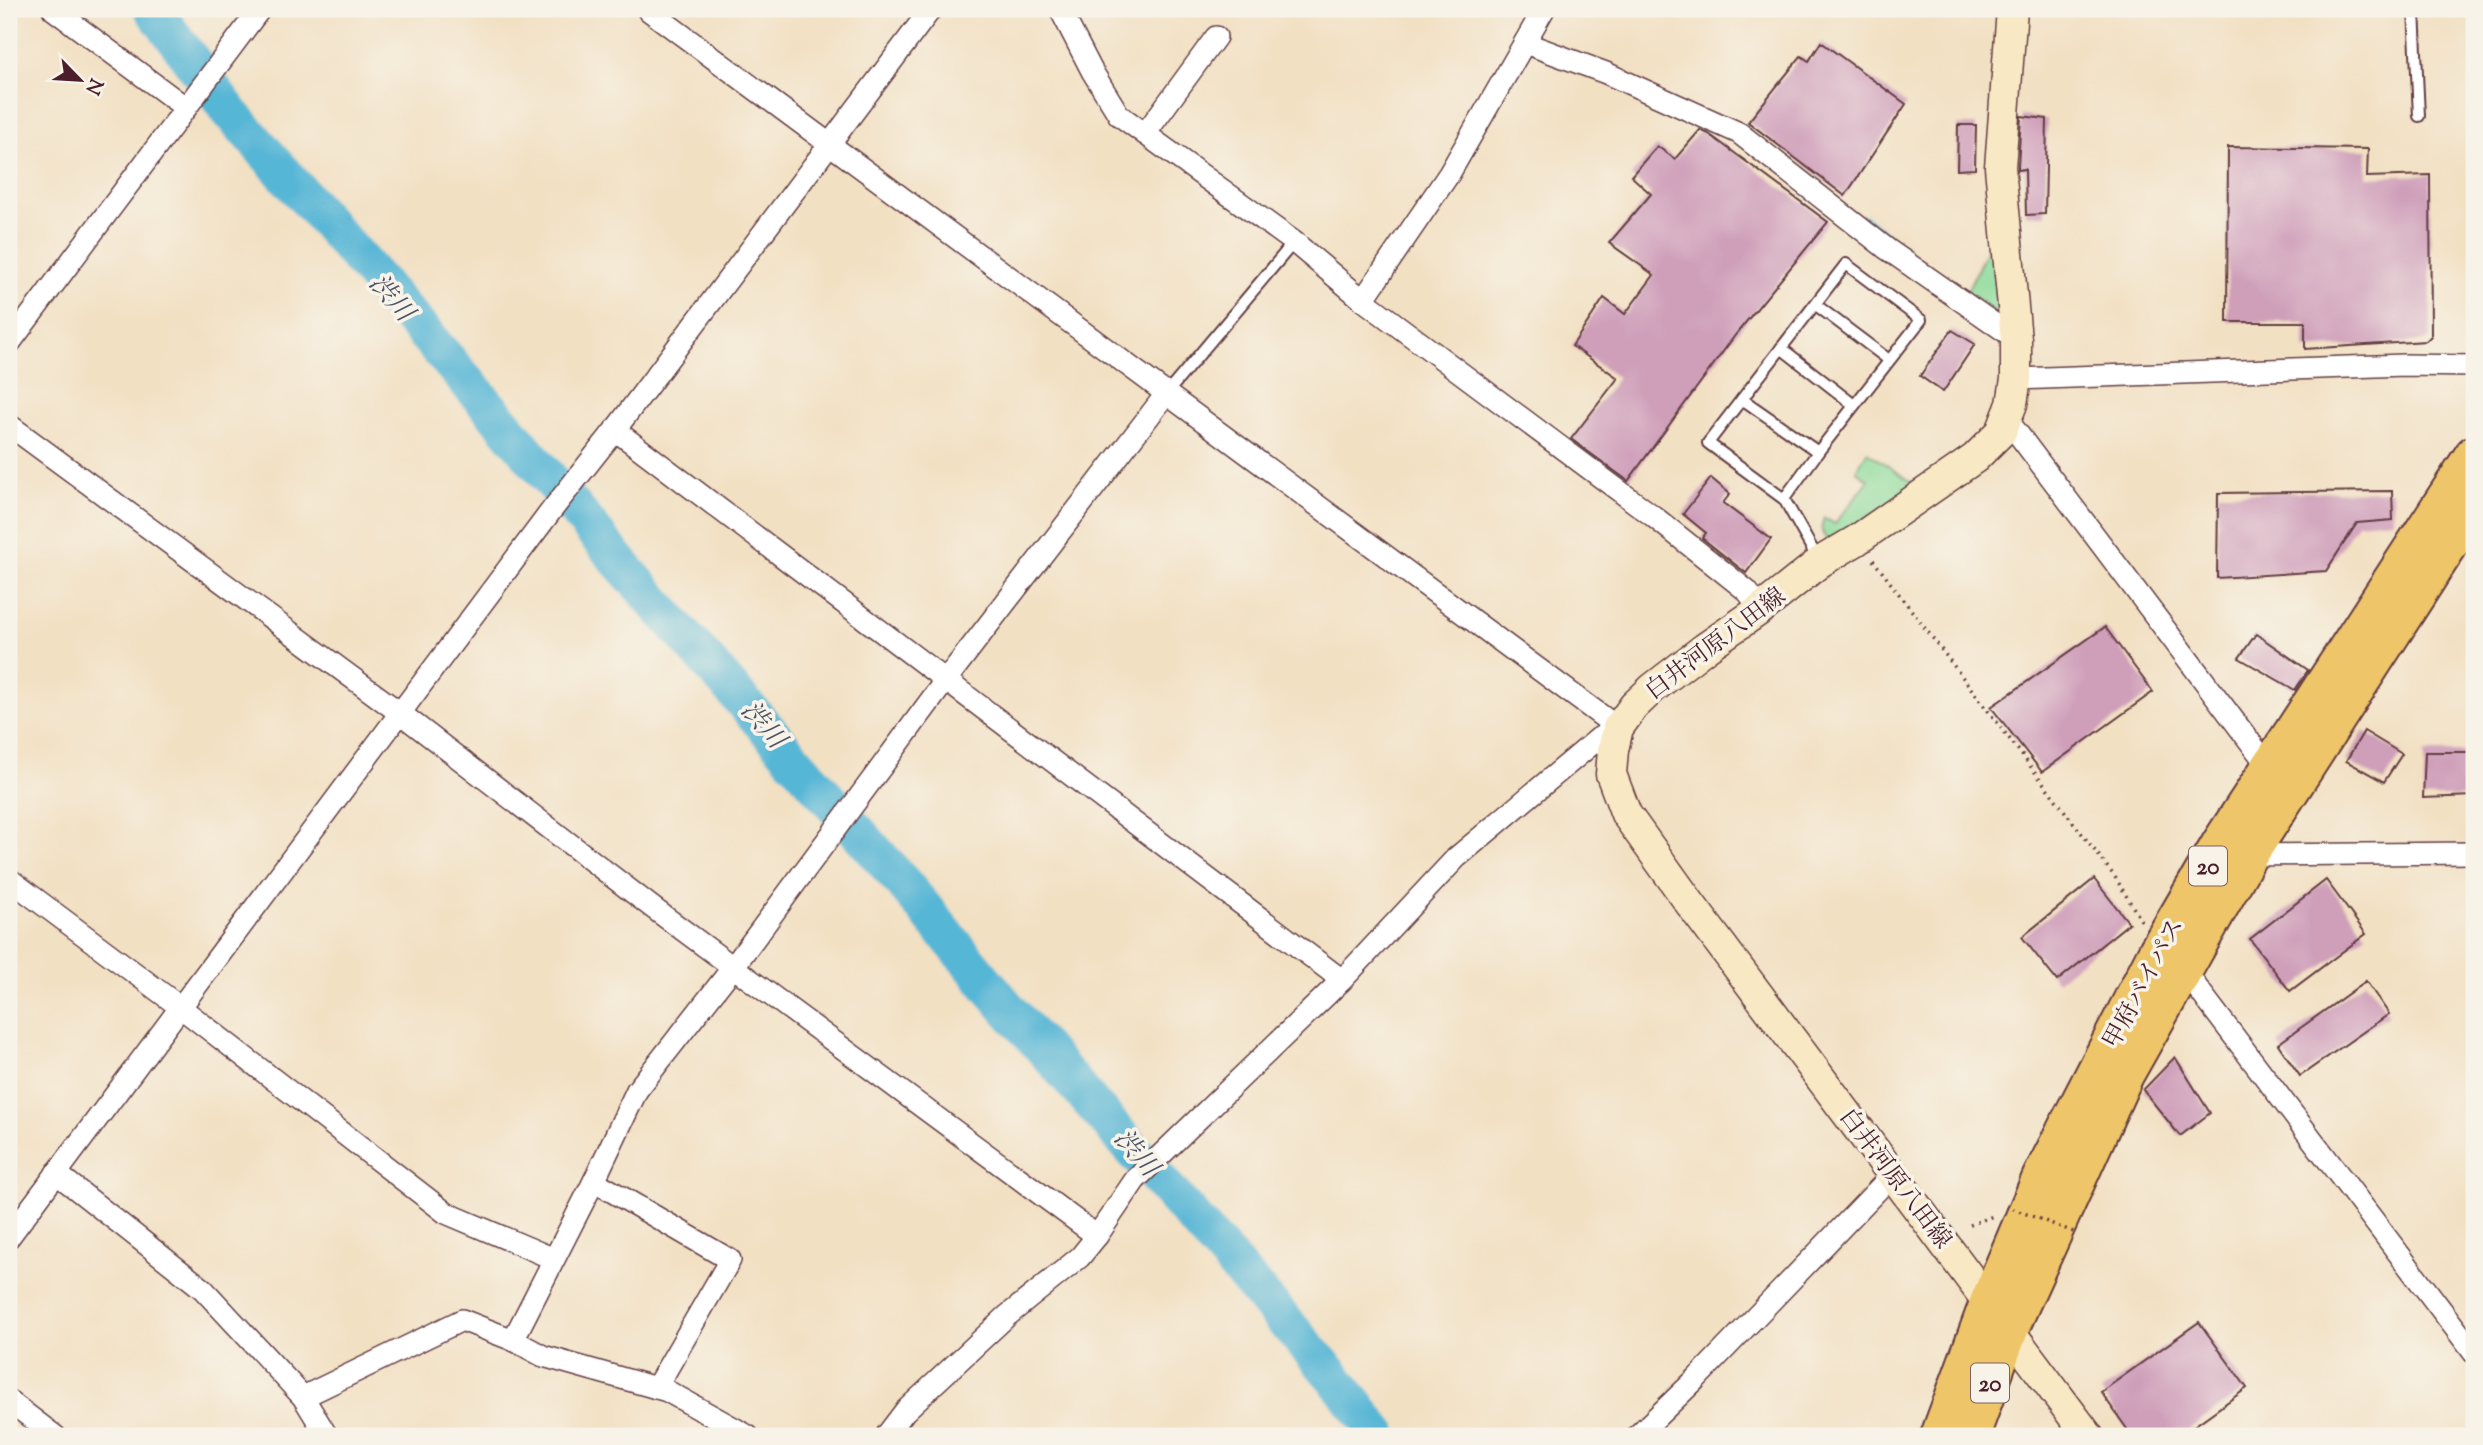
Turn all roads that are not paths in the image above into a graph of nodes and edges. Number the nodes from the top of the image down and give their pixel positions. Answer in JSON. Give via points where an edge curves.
{"nodes":[{"id":1,"x":53,"y":9,"type":"edge"},
{"id":2,"x":260,"y":9,"type":"edge"},
{"id":3,"x":647,"y":9,"type":"edge"},
{"id":4,"x":932,"y":9,"type":"edge"},
{"id":5,"x":1060,"y":9,"type":"edge"},
{"id":6,"x":1544,"y":9,"type":"edge"},
{"id":7,"x":2012,"y":9,"type":"edge"},
{"id":8,"x":2414,"y":9,"type":"edge"},
{"id":9,"x":1216,"y":37,"type":"dead end"},
{"id":10,"x":1525,"y":43,"type":"junction"},
{"id":11,"x":191,"y":101,"type":"junction"},
{"id":12,"x":2419,"y":116,"type":"dead end"},
{"id":13,"x":1145,"y":134,"type":"junction"},
{"id":14,"x":830,"y":145,"type":"junction"},
{"id":15,"x":1294,"y":242,"type":"junction"},
{"id":16,"x":1363,"y":300,"type":"junction"},
{"id":17,"x":1816,"y":305,"type":"junction"},
{"id":18,"x":2016,"y":339,"type":"junction"},
{"id":19,"x":9,"y":344,"type":"edge"},
{"id":20,"x":1781,"y":348,"type":"junction"},
{"id":21,"x":1889,"y":360,"type":"junction"},
{"id":22,"x":2474,"y":366,"type":"edge"},
{"id":23,"x":2016,"y":379,"type":"junction"},
{"id":24,"x":1167,"y":393,"type":"junction"},
{"id":25,"x":1742,"y":399,"type":"junction"},
{"id":26,"x":1854,"y":405,"type":"junction"},
{"id":27,"x":2006,"y":418,"type":"junction"},
{"id":28,"x":9,"y":425,"type":"edge"},
{"id":29,"x":615,"y":430,"type":"junction"},
{"id":30,"x":1818,"y":452,"type":"junction"},
{"id":31,"x":2474,"y":455,"type":"edge"},
{"id":32,"x":1784,"y":499,"type":"junction"},
{"id":33,"x":2474,"y":505,"type":"edge"},
{"id":34,"x":1820,"y":562,"type":"junction"},
{"id":35,"x":1761,"y":609,"type":"junction"},
{"id":36,"x":945,"y":681,"type":"junction"},
{"id":37,"x":400,"y":713,"type":"junction"},
{"id":38,"x":1618,"y":727,"type":"junction"},
{"id":39,"x":2269,"y":767,"type":"junction"},
{"id":40,"x":2474,"y":853,"type":"edge"},
{"id":41,"x":2248,"y":855,"type":"junction"},
{"id":42,"x":9,"y":879,"type":"edge"},
{"id":43,"x":2171,"y":960,"type":"junction"},
{"id":44,"x":734,"y":966,"type":"junction"},
{"id":45,"x":1342,"y":979,"type":"junction"},
{"id":46,"x":180,"y":1007,"type":"junction"},
{"id":47,"x":56,"y":1173,"type":"junction"},
{"id":48,"x":1893,"y":1174,"type":"junction"},
{"id":49,"x":594,"y":1181,"type":"junction"},
{"id":50,"x":1097,"y":1236,"type":"junction"},
{"id":51,"x":9,"y":1237,"type":"edge"},
{"id":52,"x":554,"y":1259,"type":"junction"},
{"id":53,"x":1999,"y":1316,"type":"junction"},
{"id":54,"x":513,"y":1340,"type":"junction"},
{"id":55,"x":2474,"y":1353,"type":"edge"},
{"id":56,"x":656,"y":1388,"type":"junction"},
{"id":57,"x":303,"y":1397,"type":"junction"},
{"id":58,"x":9,"y":1401,"type":"edge"},
{"id":59,"x":55,"y":1436,"type":"edge"},
{"id":60,"x":327,"y":1436,"type":"edge"},
{"id":61,"x":748,"y":1436,"type":"edge"},
{"id":62,"x":886,"y":1436,"type":"edge"},
{"id":63,"x":1637,"y":1436,"type":"edge"},
{"id":64,"x":1940,"y":1436,"type":"edge"},
{"id":65,"x":1970,"y":1436,"type":"edge"},
{"id":66,"x":2088,"y":1436,"type":"edge"}],
"edges":[{"from":1,"to":11,"type":"street"},
{"from":2,"to":11,"type":"street"},
{"from":3,"to":14,"type":"street"},
{"from":4,"to":14,"type":"street"},
{"from":5,"to":13,"type":"street","via":[[1119,115]]},
{"from":6,"to":10,"type":"street"},
{"from":7,"to":18,"type":"main road","name":"白井河原八田線","via":[[2000,167]]},
{"from":8,"to":12,"type":"lane"},
{"from":9,"to":13,"type":"street"},
{"from":10,"to":16,"type":"street","via":[[1449,174]]},
{"from":10,"to":18,"type":"street","via":[[1606,73],[1739,133],[1887,249]]},
{"from":11,"to":19,"type":"street"},
{"from":13,"to":15,"type":"street"},
{"from":14,"to":24,"type":"street"},
{"from":14,"to":29,"type":"street"},
{"from":15,"to":16,"type":"street"},
{"from":15,"to":24,"type":"lane"},
{"from":16,"to":35,"type":"street","via":[[1703,555]]},
{"from":17,"to":20,"type":"lane"},
{"from":17,"to":21,"type":"lane"},
{"from":17,"to":21,"type":"lane","via":[[1846,264],[1921,320]]},
{"from":18,"to":23,"type":"main road","name":"白井河原八田線"},
{"from":20,"to":25,"type":"lane"},
{"from":20,"to":26,"type":"lane"},
{"from":21,"to":26,"type":"lane"},
{"from":22,"to":23,"type":"street"},
{"from":23,"to":27,"type":"main road","name":"白井河原八田線"},
{"from":24,"to":36,"type":"street"},
{"from":24,"to":38,"type":"street"},
{"from":25,"to":30,"type":"lane"},
{"from":25,"to":32,"type":"lane","via":[[1708,443]]},
{"from":26,"to":30,"type":"lane"},
{"from":27,"to":34,"type":"main road","name":"白井河原八田線","via":[[2001,432],[1975,458]]},
{"from":27,"to":39,"type":"street"},
{"from":28,"to":37,"type":"street"},
{"from":29,"to":36,"type":"street"},
{"from":29,"to":37,"type":"street"},
{"from":30,"to":32,"type":"lane"},
{"from":31,"to":39,"type":"highway","name":"甲府バイパス","number":"20"},
{"from":32,"to":34,"type":"lane"},
{"from":33,"to":41,"type":"highway","name":"甲府バイパス","number":"20"},
{"from":34,"to":35,"type":"main road","name":"白井河原八田線"},
{"from":35,"to":38,"type":"main road","name":"白井河原八田線","via":[[1653,688]]},
{"from":36,"to":44,"type":"street"},
{"from":36,"to":45,"type":"street"},
{"from":37,"to":44,"type":"street"},
{"from":37,"to":46,"type":"street"},
{"from":38,"to":45,"type":"street","via":[[1456,858]]},
{"from":38,"to":48,"type":"main road","name":"白井河原八田線","via":[[1611,774],[1626,814]]},
{"from":39,"to":43,"type":"highway","name":"甲府バイパス","number":"20","via":[[2222,842]]},
{"from":40,"to":41,"type":"street"},
{"from":41,"to":43,"type":"highway","name":"甲府バイパス","number":"20"},
{"from":42,"to":46,"type":"street"},
{"from":43,"to":53,"type":"highway","name":"甲府バイパス","number":"20","via":[[2042,1177]]},
{"from":43,"to":55,"type":"street"},
{"from":44,"to":49,"type":"street","via":[[637,1090]]},
{"from":44,"to":50,"type":"street"},
{"from":45,"to":50,"type":"street","via":[[1135,1180]]},
{"from":46,"to":47,"type":"street"},
{"from":46,"to":52,"type":"street","via":[[446,1213]]},
{"from":47,"to":51,"type":"street"},
{"from":47,"to":57,"type":"street","via":[[203,1289]]},
{"from":48,"to":53,"type":"main road","name":"白井河原八田線"},
{"from":48,"to":63,"type":"street"},
{"from":49,"to":52,"type":"street"},
{"from":49,"to":56,"type":"street","via":[[730,1260]]},
{"from":50,"to":62,"type":"street","via":[[1080,1257],[1007,1316],[905,1411]]},
{"from":52,"to":54,"type":"street"},
{"from":53,"to":64,"type":"highway","name":"甲府バイパス","number":"20"},
{"from":53,"to":65,"type":"highway","name":"甲府バイパス","number":"20"},
{"from":53,"to":66,"type":"main road","name":"白井河原八田線"},
{"from":54,"to":56,"type":"street","via":[[543,1356]]},
{"from":54,"to":57,"type":"street","via":[[462,1320]]},
{"from":56,"to":61,"type":"street"},
{"from":57,"to":60,"type":"street"},
{"from":58,"to":59,"type":"street"}]}
